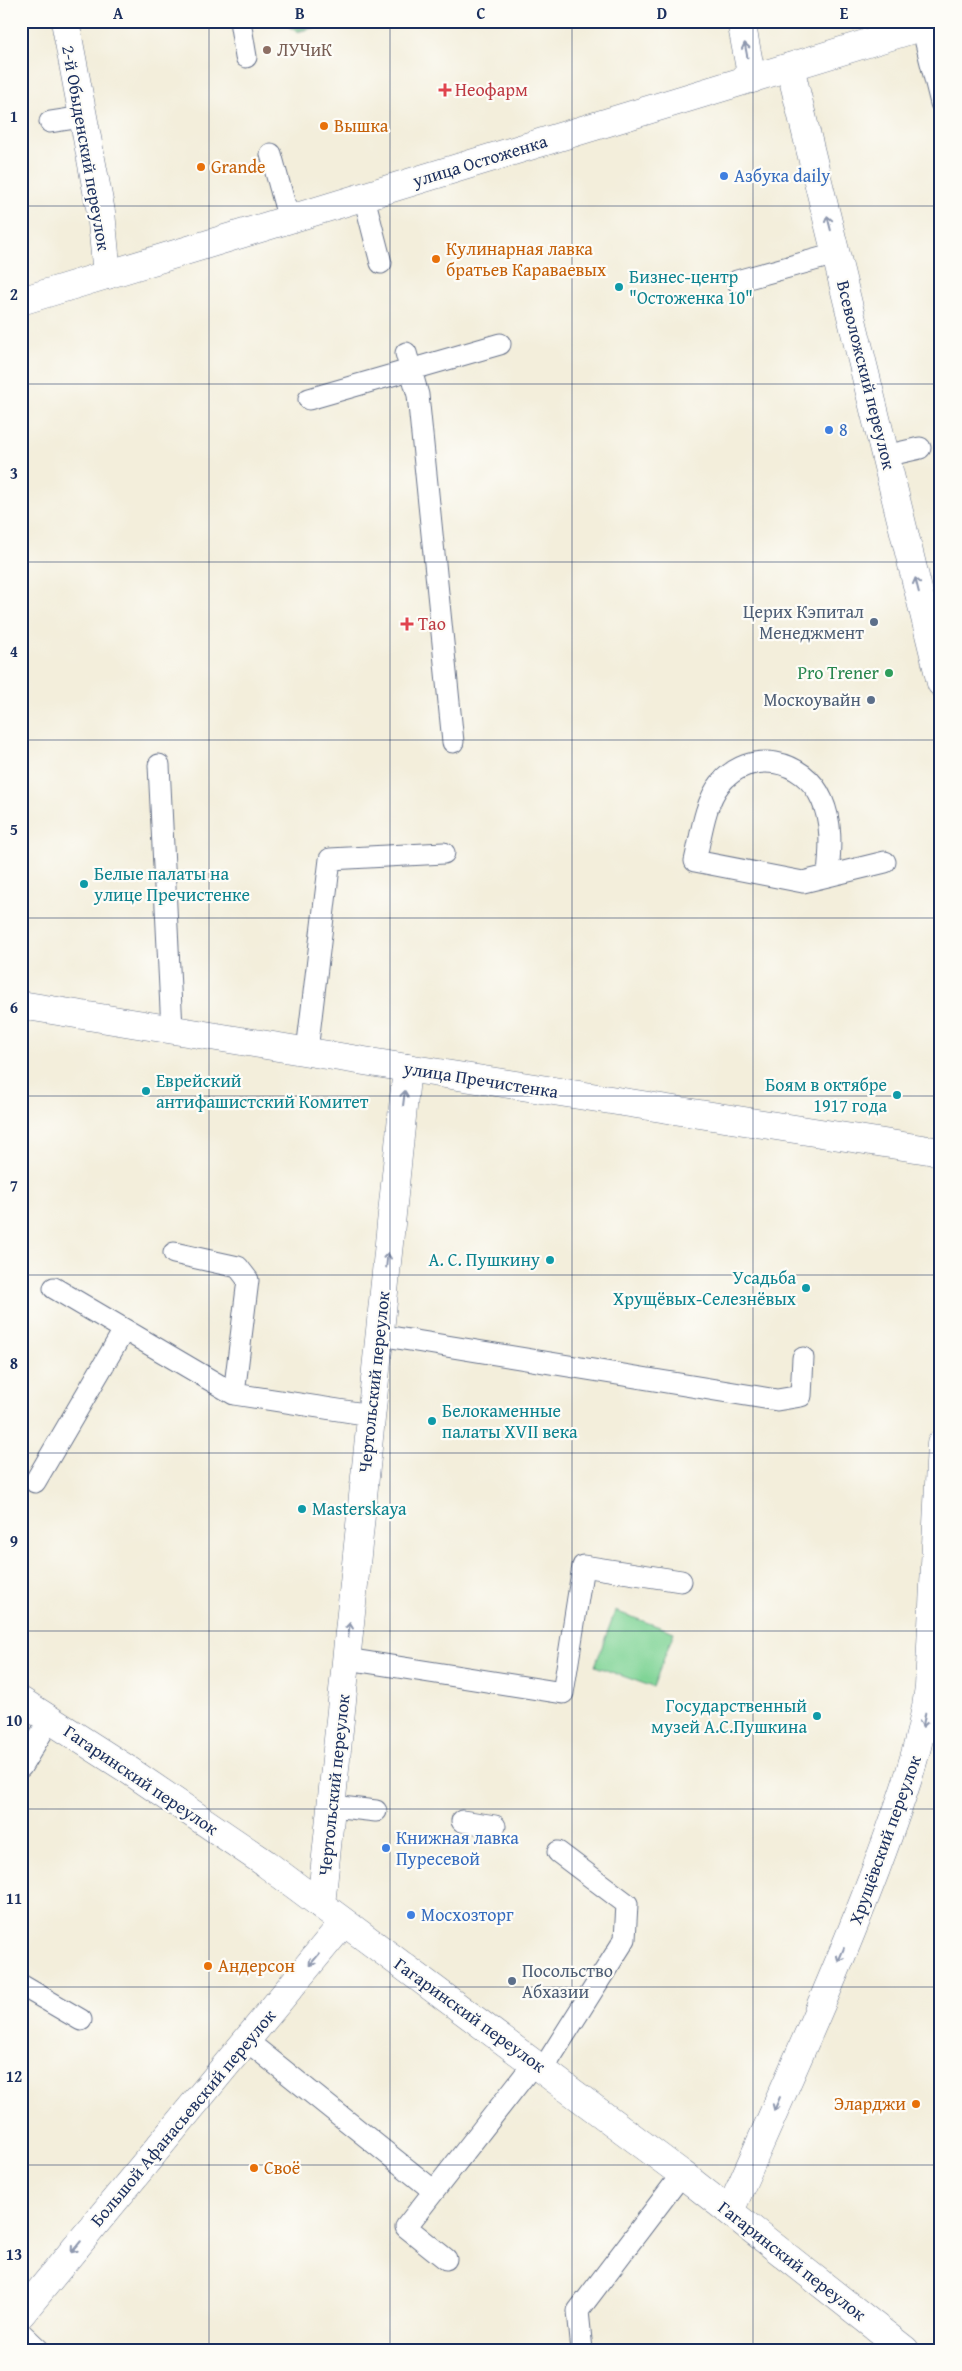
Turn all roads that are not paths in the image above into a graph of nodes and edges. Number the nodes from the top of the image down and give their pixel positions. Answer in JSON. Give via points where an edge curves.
{"nodes":[{"id":1,"x":65,"y":21,"type":"edge"},
{"id":2,"x":240,"y":21,"type":"edge"},
{"id":3,"x":741,"y":21,"type":"edge"},
{"id":4,"x":931,"y":24,"type":"edge"},
{"id":5,"x":246,"y":57,"type":"dead end"},
{"id":6,"x":790,"y":67,"type":"junction"},
{"id":7,"x":752,"y":79,"type":"junction"},
{"id":8,"x":941,"y":103,"type":"edge"},
{"id":9,"x":82,"y":117,"type":"junction"},
{"id":10,"x":50,"y":122,"type":"dead end"},
{"id":11,"x":271,"y":154,"type":"dead end"},
{"id":12,"x":364,"y":197,"type":"junction"},
{"id":13,"x":288,"y":220,"type":"junction"},
{"id":14,"x":836,"y":254,"type":"junction"},
{"id":15,"x":381,"y":264,"type":"dead end"},
{"id":16,"x":107,"y":275,"type":"junction"},
{"id":17,"x":738,"y":281,"type":"dead end"},
{"id":18,"x":21,"y":301,"type":"edge"},
{"id":19,"x":500,"y":344,"type":"dead end"},
{"id":20,"x":409,"y":361,"type":"junction"},
{"id":21,"x":308,"y":399,"type":"dead end"},
{"id":22,"x":920,"y":448,"type":"dead end"},
{"id":23,"x":885,"y":456,"type":"junction"},
{"id":24,"x":932,"y":612,"type":"edge"},
{"id":25,"x":941,"y":683,"type":"edge"},
{"id":26,"x":453,"y":742,"type":"dead end"},
{"id":27,"x":159,"y":765,"type":"dead end"},
{"id":28,"x":444,"y":853,"type":"dead end"},
{"id":29,"x":885,"y":862,"type":"dead end"},
{"id":30,"x":828,"y":876,"type":"junction"},
{"id":31,"x":21,"y":1004,"type":"edge"},
{"id":32,"x":172,"y":1029,"type":"junction"},
{"id":33,"x":307,"y":1051,"type":"junction"},
{"id":34,"x":407,"y":1068,"type":"junction"},
{"id":35,"x":941,"y":1152,"type":"edge"},
{"id":36,"x":174,"y":1253,"type":"dead end"},
{"id":37,"x":54,"y":1288,"type":"dead end"},
{"id":38,"x":124,"y":1330,"type":"junction"},
{"id":39,"x":379,"y":1335,"type":"junction"},
{"id":40,"x":803,"y":1358,"type":"dead end"},
{"id":41,"x":234,"y":1394,"type":"junction"},
{"id":42,"x":371,"y":1415,"type":"junction"},
{"id":43,"x":941,"y":1444,"type":"edge"},
{"id":44,"x":35,"y":1482,"type":"dead end"},
{"id":45,"x":682,"y":1581,"type":"dead end"},
{"id":46,"x":347,"y":1659,"type":"junction"},
{"id":47,"x":21,"y":1701,"type":"edge"},
{"id":48,"x":50,"y":1719,"type":"junction"},
{"id":49,"x":21,"y":1767,"type":"edge"},
{"id":50,"x":332,"y":1806,"type":"junction"},
{"id":51,"x":376,"y":1811,"type":"dead end"},
{"id":52,"x":462,"y":1821,"type":"dead end"},
{"id":53,"x":495,"y":1826,"type":"dead end"},
{"id":54,"x":558,"y":1852,"type":"dead end"},
{"id":55,"x":321,"y":1905,"type":"junction"},
{"id":56,"x":344,"y":1922,"type":"junction"},
{"id":57,"x":21,"y":1985,"type":"edge"},
{"id":58,"x":81,"y":2020,"type":"dead end"},
{"id":59,"x":247,"y":2041,"type":"junction"},
{"id":60,"x":539,"y":2065,"type":"junction"},
{"id":61,"x":682,"y":2174,"type":"junction"},
{"id":62,"x":434,"y":2191,"type":"junction"},
{"id":63,"x":730,"y":2211,"type":"junction"},
{"id":64,"x":446,"y":2258,"type":"dead end"},
{"id":65,"x":21,"y":2314,"type":"edge"},
{"id":66,"x":21,"y":2333,"type":"edge"},
{"id":67,"x":39,"y":2350,"type":"edge"},
{"id":68,"x":582,"y":2350,"type":"edge"},
{"id":69,"x":905,"y":2350,"type":"edge"}],
"edges":[{"from":1,"to":9,"type":"street","name":"2-й Обыденский переулок"},
{"from":2,"to":5,"type":"lane"},
{"from":7,"to":3,"type":"street","one_way":true},
{"from":4,"to":6,"type":"street","name":"улица Остоженка"},
{"from":4,"to":8,"type":"lane"},
{"from":6,"to":7,"type":"street","name":"улица Остоженка"},
{"from":14,"to":6,"type":"street","name":"Всеволожский переулок","one_way":true},
{"from":7,"to":12,"type":"street","name":"улица Остоженка"},
{"from":9,"to":10,"type":"lane"},
{"from":9,"to":16,"type":"street","name":"2-й Обыденский переулок","via":[[101,212]]},
{"from":11,"to":13,"type":"lane"},
{"from":12,"to":13,"type":"street","name":"улица Остоженка"},
{"from":12,"to":15,"type":"lane"},
{"from":13,"to":16,"type":"street","name":"улица Остоженка"},
{"from":14,"to":17,"type":"lane"},
{"from":14,"to":23,"type":"street","name":"Всеволожский переулок"},
{"from":16,"to":18,"type":"street","name":"улица Остоженка"},
{"from":19,"to":20,"type":"lane"},
{"from":20,"to":21,"type":"lane"},
{"from":20,"to":26,"type":"lane","via":[[418,396]]},
{"from":22,"to":23,"type":"lane"},
{"from":24,"to":23,"type":"street","name":"Всеволожский переулок","one_way":true},
{"from":24,"to":25,"type":"street","name":"Всеволожский переулок"},
{"from":27,"to":32,"type":"lane"},
{"from":28,"to":33,"type":"lane","via":[[330,859]]},
{"from":29,"to":30,"type":"lane"},
{"from":30,"to":30,"type":"lane","via":[[831,835],[823,802],[814,785],[801,772],[785,764],[766,761],[748,764],[719,785],[710,802],[694,861],[803,882]]},
{"from":31,"to":32,"type":"street","name":"улица Пречистенка"},
{"from":32,"to":33,"type":"street","name":"улица Пречистенка"},
{"from":33,"to":34,"type":"street","name":"улица Пречистенка"},
{"from":34,"to":35,"type":"street","name":"улица Пречистенка"},
{"from":39,"to":34,"type":"street","name":"Чертольский переулок","one_way":true},
{"from":36,"to":41,"type":"lane","via":[[238,1267],[248,1280]]},
{"from":37,"to":38,"type":"lane"},
{"from":38,"to":41,"type":"lane"},
{"from":38,"to":44,"type":"lane"},
{"from":39,"to":40,"type":"lane","via":[[777,1400],[801,1396]]},
{"from":39,"to":42,"type":"street","name":"Чертольский переулок"},
{"from":41,"to":42,"type":"lane"},
{"from":46,"to":42,"type":"street","name":"Чертольский переулок","one_way":true},
{"from":43,"to":63,"type":"street","name":"Хрущёвский переулок","one_way":true,"via":[[929,1687],[917,1753],[854,1925]]},
{"from":45,"to":46,"type":"lane","via":[[583,1566],[563,1693]]},
{"from":46,"to":50,"type":"street","name":"Чертольский переулок"},
{"from":47,"to":48,"type":"street","name":"Гагаринский переулок"},
{"from":48,"to":49,"type":"lane"},
{"from":48,"to":55,"type":"street","name":"Гагаринский переулок","via":[[265,1863]]},
{"from":50,"to":51,"type":"lane"},
{"from":50,"to":55,"type":"street","name":"Чертольский переулок"},
{"from":52,"to":53,"type":"lane"},
{"from":54,"to":60,"type":"lane","via":[[627,1904],[625,1939]]},
{"from":55,"to":56,"type":"street","name":"Гагаринский переулок"},
{"from":56,"to":59,"type":"street","name":"Большой Афанасьевский переулок","one_way":true},
{"from":56,"to":60,"type":"street","name":"Гагаринский переулок"},
{"from":57,"to":58,"type":"lane"},
{"from":59,"to":62,"type":"lane"},
{"from":59,"to":65,"type":"street","name":"Большой Афанасьевский переулок","one_way":true},
{"from":60,"to":61,"type":"street","name":"Гагаринский переулок"},
{"from":60,"to":62,"type":"lane"},
{"from":61,"to":63,"type":"street","name":"Гагаринский переулок"},
{"from":61,"to":68,"type":"lane","via":[[578,2311]]},
{"from":62,"to":64,"type":"lane","via":[[406,2227]]},
{"from":63,"to":69,"type":"street","name":"Гагаринский переулок"},
{"from":66,"to":67,"type":"lane"}]}
